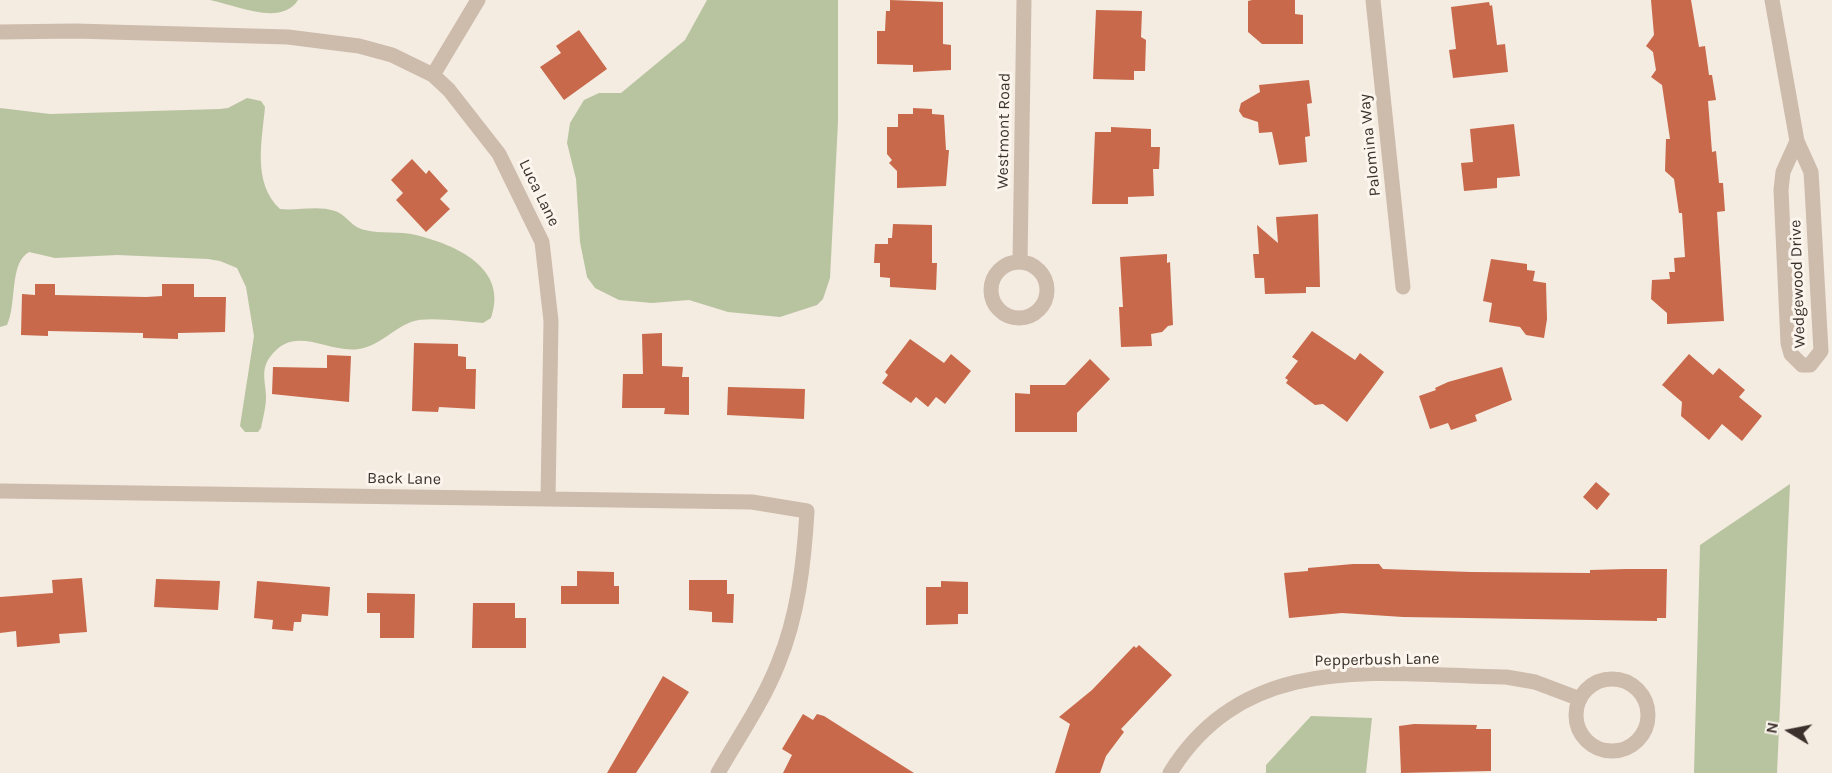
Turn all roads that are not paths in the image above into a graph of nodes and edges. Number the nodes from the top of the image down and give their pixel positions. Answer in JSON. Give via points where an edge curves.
{"nodes":[{"id":1,"x":478,"y":0,"type":"edge"},
{"id":2,"x":1024,"y":0,"type":"edge"},
{"id":3,"x":1373,"y":0,"type":"edge"},
{"id":4,"x":1772,"y":0,"type":"edge"},
{"id":5,"x":0,"y":32,"type":"edge"},
{"id":6,"x":433,"y":75,"type":"junction"},
{"id":7,"x":1797,"y":141,"type":"junction"},
{"id":8,"x":1020,"y":262,"type":"dead end"},
{"id":9,"x":1403,"y":287,"type":"dead end"},
{"id":10,"x":0,"y":490,"type":"edge"},
{"id":11,"x":548,"y":499,"type":"junction"},
{"id":12,"x":1580,"y":699,"type":"junction"},
{"id":13,"x":718,"y":773,"type":"edge"},
{"id":14,"x":1170,"y":773,"type":"edge"}],
"edges":[{"from":1,"to":6,"type":"street"},
{"from":2,"to":8,"type":"street","name":"Westmont Road"},
{"from":3,"to":9,"type":"street","name":"Palomina Way"},
{"from":4,"to":7,"type":"street","name":"Wedgewood Drive"},
{"from":5,"to":6,"type":"street","name":"Luca Lane","via":[[288,37],[359,46]]},
{"from":6,"to":11,"type":"street","name":"Luca Lane","via":[[499,154],[542,242],[551,321]]},
{"from":7,"to":7,"type":"street","name":"Wedgewood Drive","via":[[1783,172],[1781,190],[1788,343],[1791,354],[1802,365],[1817,359],[1821,340],[1811,172]]},
{"from":10,"to":11,"type":"street","name":"Back Lane"},
{"from":11,"to":13,"type":"street","name":"Back Lane","via":[[752,502],[807,511],[795,612],[787,640],[767,687]]},
{"from":12,"to":12,"type":"street","via":[[1576,720],[1586,741],[1595,747],[1627,748],[1642,734],[1646,706],[1628,683],[1607,679],[1596,682]]},
{"from":12,"to":14,"type":"street","name":"Pepperbush Lane","via":[[1535,682],[1506,677],[1320,676],[1263,692],[1231,708],[1183,752]]}]}
